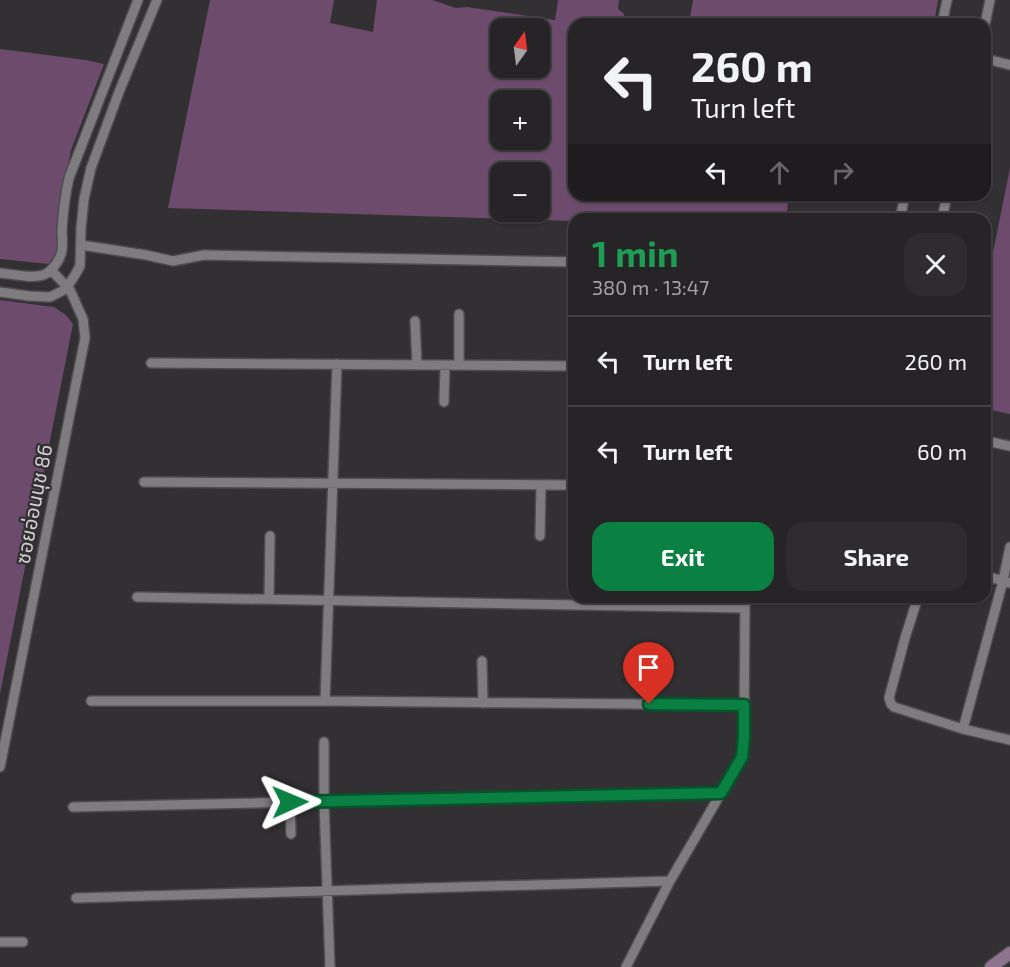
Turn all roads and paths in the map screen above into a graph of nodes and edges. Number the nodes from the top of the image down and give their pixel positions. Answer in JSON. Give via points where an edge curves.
{"nodes":[{"id":1,"x":138,"y":0,"type":"edge"},
{"id":2,"x":157,"y":0,"type":"edge"},
{"id":3,"x":947,"y":0,"type":"edge"},
{"id":4,"x":990,"y":0,"type":"edge"},
{"id":5,"x":943,"y":18,"type":"edge"},
{"id":6,"x":986,"y":18,"type":"edge"},
{"id":7,"x":991,"y":60,"type":"edge"},
{"id":8,"x":1010,"y":65,"type":"edge"},
{"id":9,"x":81,"y":245,"type":"junction"},
{"id":10,"x":568,"y":262,"type":"edge"},
{"id":11,"x":51,"y":270,"type":"junction"},
{"id":12,"x":0,"y":273,"type":"edge"},
{"id":13,"x":68,"y":286,"type":"junction"},
{"id":14,"x":0,"y":292,"type":"edge"},
{"id":15,"x":459,"y":314,"type":"dead end"},
{"id":16,"x":415,"y":321,"type":"dead end"},
{"id":17,"x":151,"y":363,"type":"dead end"},
{"id":18,"x":337,"y":364,"type":"junction"},
{"id":19,"x":417,"y":365,"type":"junction"},
{"id":20,"x":445,"y":365,"type":"junction"},
{"id":21,"x":459,"y":365,"type":"junction"},
{"id":22,"x":568,"y":366,"type":"edge"},
{"id":23,"x":444,"y":402,"type":"dead end"},
{"id":24,"x":991,"y":442,"type":"edge"},
{"id":25,"x":1010,"y":446,"type":"edge"},
{"id":26,"x":144,"y":482,"type":"dead end"},
{"id":27,"x":332,"y":483,"type":"junction"},
{"id":28,"x":541,"y":485,"type":"junction"},
{"id":29,"x":568,"y":485,"type":"edge"},
{"id":30,"x":270,"y":536,"type":"dead end"},
{"id":31,"x":540,"y":536,"type":"dead end"},
{"id":32,"x":1010,"y":547,"type":"edge"},
{"id":33,"x":991,"y":578,"type":"edge"},
{"id":34,"x":1006,"y":582,"type":"edge"},
{"id":35,"x":137,"y":597,"type":"dead end"},
{"id":36,"x":269,"y":599,"type":"junction"},
{"id":37,"x":330,"y":601,"type":"junction"},
{"id":38,"x":745,"y":603,"type":"edge"},
{"id":39,"x":916,"y":603,"type":"edge"},
{"id":40,"x":745,"y":608,"type":"junction"},
{"id":41,"x":482,"y":661,"type":"dead end"},
{"id":42,"x":91,"y":701,"type":"dead end"},
{"id":43,"x":325,"y":701,"type":"junction"},
{"id":44,"x":483,"y":703,"type":"junction"},
{"id":45,"x":744,"y":705,"type":"junction"},
{"id":46,"x":963,"y":729,"type":"junction"},
{"id":47,"x":1010,"y":740,"type":"edge"},
{"id":48,"x":324,"y":741,"type":"dead end"},
{"id":49,"x":0,"y":767,"type":"edge"},
{"id":50,"x":721,"y":793,"type":"junction"},
{"id":51,"x":290,"y":802,"type":"junction"},
{"id":52,"x":324,"y":802,"type":"junction"},
{"id":53,"x":73,"y":807,"type":"dead end"},
{"id":54,"x":291,"y":834,"type":"dead end"},
{"id":55,"x":670,"y":881,"type":"junction"},
{"id":56,"x":327,"y":891,"type":"junction"},
{"id":57,"x":76,"y":897,"type":"dead end"},
{"id":58,"x":0,"y":942,"type":"edge"},
{"id":59,"x":23,"y":942,"type":"dead end"},
{"id":60,"x":1010,"y":953,"type":"edge"},
{"id":61,"x":330,"y":967,"type":"edge"},
{"id":62,"x":626,"y":967,"type":"edge"},
{"id":63,"x":991,"y":967,"type":"edge"}],
"edges":[{"from":1,"to":11,"type":"street","via":[[69,178],[62,251]]},
{"from":2,"to":9,"type":"street","via":[[91,168]]},
{"from":3,"to":5,"type":"street"},
{"from":4,"to":6,"type":"street"},
{"from":7,"to":8,"type":"street"},
{"from":9,"to":10,"type":"street","via":[[173,261],[204,255]]},
{"from":9,"to":13,"type":"street","via":[[80,266]]},
{"from":11,"to":12,"type":"street","via":[[26,276]]},
{"from":11,"to":13,"type":"street","name":"ซอยอ่อนนุช 86"},
{"from":13,"to":14,"type":"street","via":[[50,297]]},
{"from":13,"to":49,"type":"street","name":"ซอยอ่อนนุช 86","via":[[83,319],[85,338]]},
{"from":15,"to":21,"type":"street"},
{"from":16,"to":19,"type":"street"},
{"from":17,"to":18,"type":"street"},
{"from":18,"to":19,"type":"street"},
{"from":18,"to":27,"type":"street"},
{"from":19,"to":20,"type":"street"},
{"from":20,"to":21,"type":"street"},
{"from":20,"to":23,"type":"street"},
{"from":21,"to":22,"type":"street"},
{"from":24,"to":25,"type":"street"},
{"from":26,"to":27,"type":"street"},
{"from":27,"to":28,"type":"street"},
{"from":27,"to":37,"type":"street"},
{"from":28,"to":29,"type":"street"},
{"from":28,"to":31,"type":"street"},
{"from":30,"to":36,"type":"street"},
{"from":32,"to":34,"type":"street"},
{"from":33,"to":34,"type":"street"},
{"from":34,"to":46,"type":"street"},
{"from":35,"to":36,"type":"street"},
{"from":36,"to":37,"type":"street"},
{"from":37,"to":40,"type":"street"},
{"from":37,"to":43,"type":"street"},
{"from":38,"to":40,"type":"street"},
{"from":39,"to":46,"type":"street","via":[[889,700],[894,707]]},
{"from":40,"to":45,"type":"street"},
{"from":41,"to":44,"type":"street"},
{"from":42,"to":43,"type":"street"},
{"from":43,"to":44,"type":"street"},
{"from":44,"to":45,"type":"street"},
{"from":45,"to":50,"type":"street","via":[[742,757]]},
{"from":46,"to":47,"type":"street"},
{"from":48,"to":52,"type":"street"},
{"from":50,"to":52,"type":"street"},
{"from":50,"to":55,"type":"street"},
{"from":51,"to":52,"type":"street"},
{"from":51,"to":53,"type":"street"},
{"from":51,"to":54,"type":"street"},
{"from":52,"to":56,"type":"street"},
{"from":55,"to":56,"type":"street"},
{"from":55,"to":62,"type":"street"},
{"from":56,"to":57,"type":"street"},
{"from":56,"to":61,"type":"street"},
{"from":58,"to":59,"type":"street"},
{"from":60,"to":63,"type":"main road"}]}
